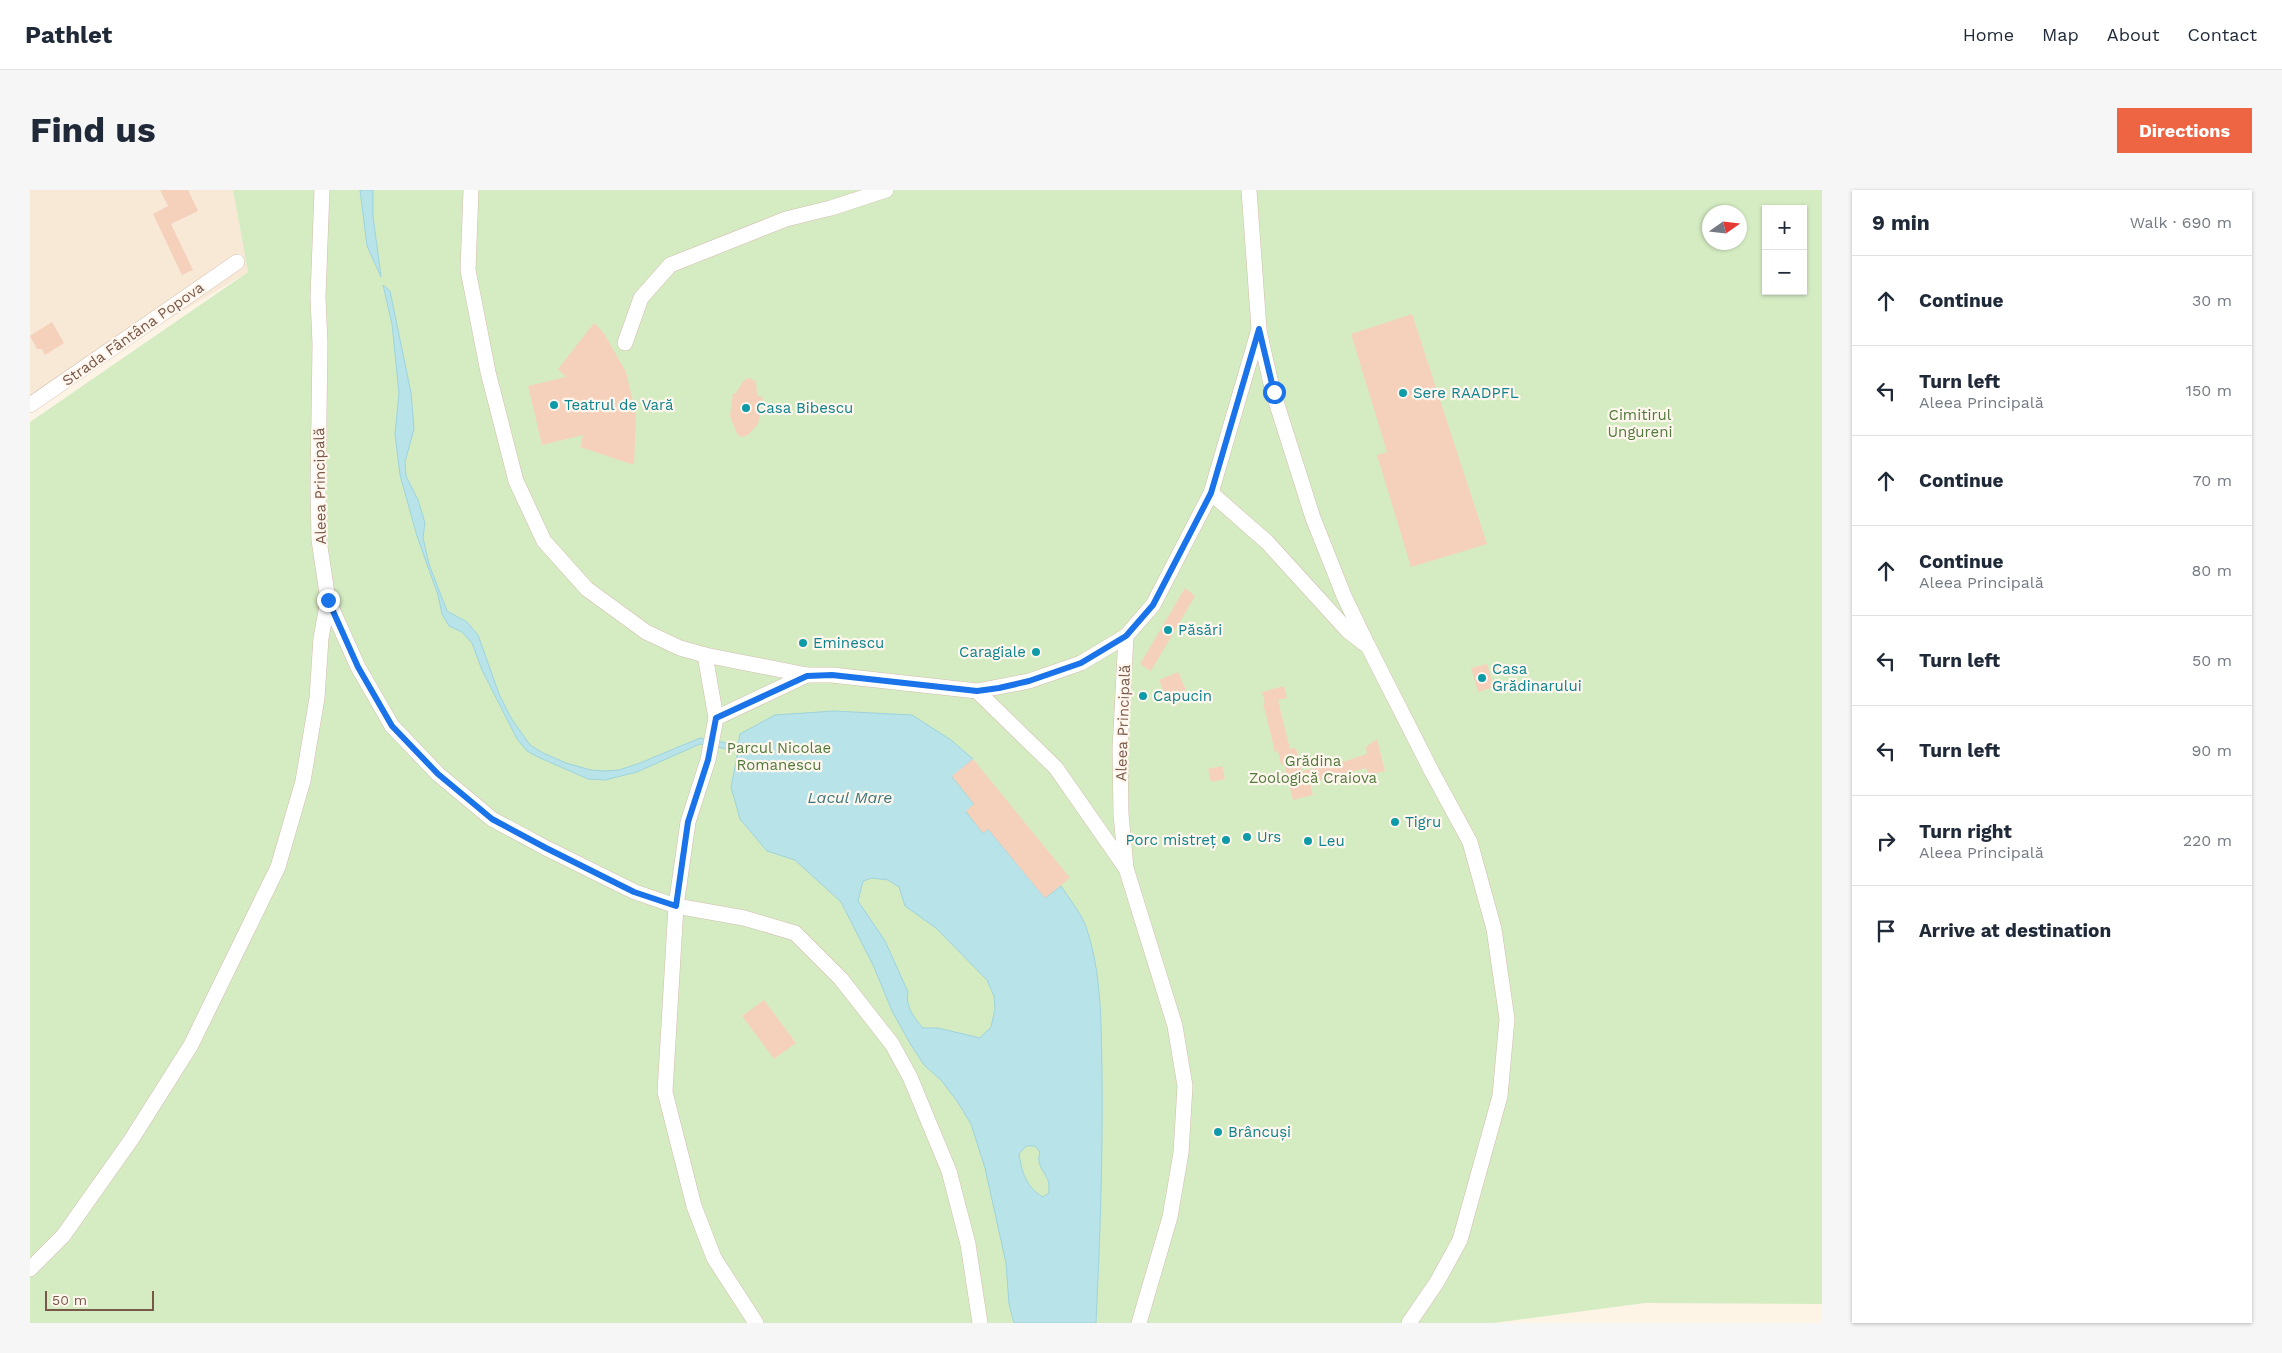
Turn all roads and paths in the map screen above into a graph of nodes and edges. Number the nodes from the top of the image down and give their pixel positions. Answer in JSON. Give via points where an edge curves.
{"nodes":[{"id":1,"x":322,"y":190,"type":"edge"},
{"id":2,"x":470,"y":190,"type":"edge"},
{"id":3,"x":886,"y":190,"type":"edge"},
{"id":4,"x":1249,"y":190,"type":"edge"},
{"id":5,"x":237,"y":262,"type":"dead end"},
{"id":6,"x":1259,"y":329,"type":"junction"},
{"id":7,"x":625,"y":343,"type":"dead end"},
{"id":8,"x":30,"y":406,"type":"edge"},
{"id":9,"x":1211,"y":493,"type":"junction"},
{"id":10,"x":328,"y":600,"type":"junction"},
{"id":11,"x":1126,"y":636,"type":"junction"},
{"id":12,"x":1368,"y":646,"type":"junction"},
{"id":13,"x":705,"y":655,"type":"junction"},
{"id":14,"x":807,"y":676,"type":"junction"},
{"id":15,"x":977,"y":691,"type":"junction"},
{"id":16,"x":716,"y":718,"type":"junction"},
{"id":17,"x":1126,"y":868,"type":"junction"},
{"id":18,"x":676,"y":906,"type":"junction"},
{"id":19,"x":30,"y":1269,"type":"edge"},
{"id":20,"x":756,"y":1323,"type":"edge"},
{"id":21,"x":980,"y":1323,"type":"edge"},
{"id":22,"x":1139,"y":1323,"type":"edge"},
{"id":23,"x":1409,"y":1323,"type":"edge"}],
"edges":[{"from":1,"to":10,"type":"street","name":"Aleea Principală","via":[[318,297],[318,488],[319,540]]},
{"from":2,"to":13,"type":"street","via":[[468,270],[488,372],[516,481],[544,541],[587,589],[646,632],[680,648]]},
{"from":3,"to":7,"type":"street","via":[[786,219],[670,265],[641,298]]},
{"from":4,"to":6,"type":"street"},
{"from":5,"to":8,"type":"street","name":"Strada Fântâna Popova"},
{"from":6,"to":9,"type":"street"},
{"from":6,"to":12,"type":"street","via":[[1274,392],[1313,518]]},
{"from":9,"to":11,"type":"street","via":[[1153,605]]},
{"from":9,"to":12,"type":"street","via":[[1267,542],[1348,631]]},
{"from":10,"to":18,"type":"street","name":"Aleea Principală","via":[[358,667],[392,726],[438,774],[492,819],[634,892]]},
{"from":10,"to":19,"type":"street","via":[[321,638],[317,698],[303,781],[278,867],[191,1045],[63,1236]]},
{"from":11,"to":15,"type":"street","via":[[1081,663],[1029,681]]},
{"from":11,"to":17,"type":"street","name":"Aleea Principală","via":[[1120,742]]},
{"from":12,"to":23,"type":"street","via":[[1470,842],[1494,929],[1507,1019],[1500,1096],[1460,1240]]},
{"from":13,"to":14,"type":"street"},
{"from":13,"to":16,"type":"street"},
{"from":14,"to":15,"type":"street","via":[[832,675]]},
{"from":14,"to":16,"type":"street"},
{"from":15,"to":17,"type":"street","name":"Aleea Principală","via":[[1056,768]]},
{"from":16,"to":18,"type":"street","via":[[708,760],[688,822]]},
{"from":17,"to":22,"type":"street","name":"Aleea Principală","via":[[1175,1026],[1185,1086],[1181,1152],[1170,1217]]},
{"from":18,"to":20,"type":"street","via":[[666,1092],[694,1206],[712,1252]]},
{"from":18,"to":21,"type":"street","name":"Aleea Principală","via":[[744,918],[794,933],[841,979],[892,1044],[910,1077],[949,1170],[968,1244]]}]}
